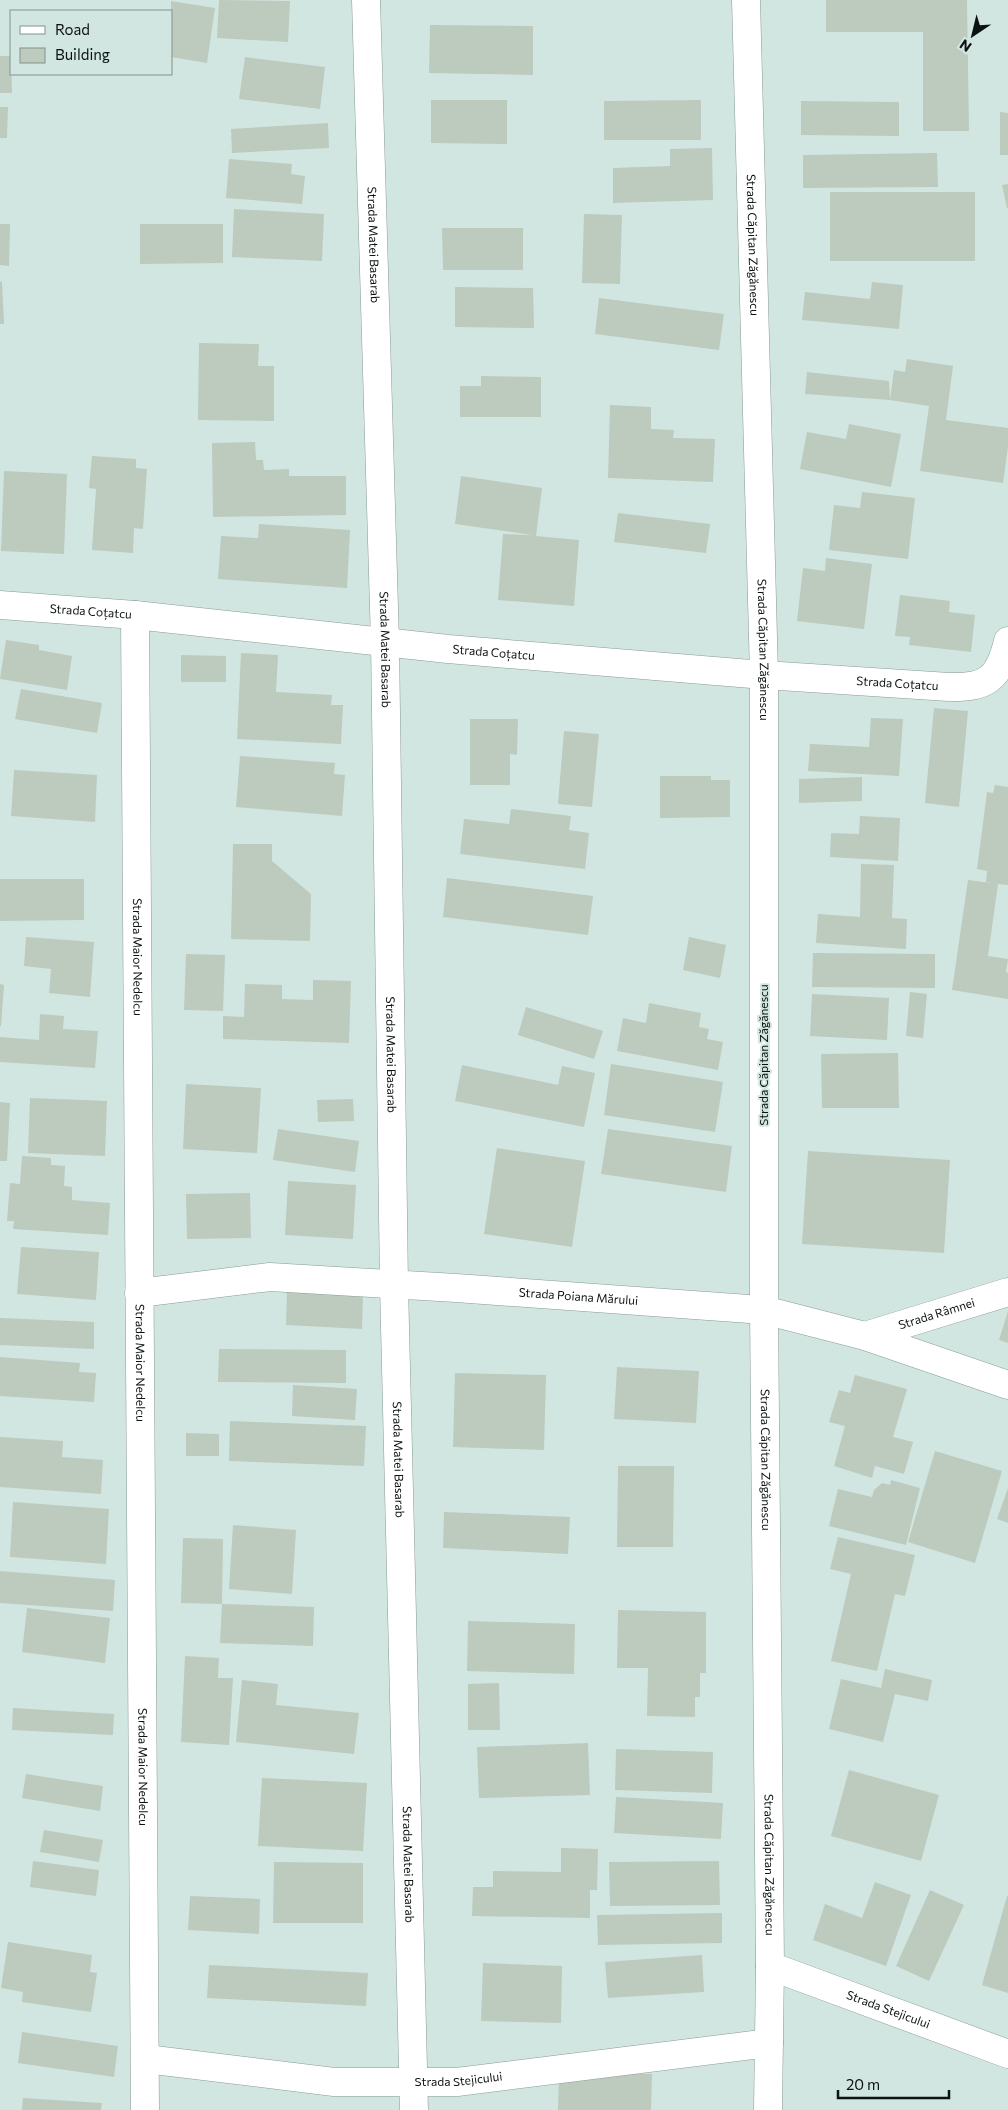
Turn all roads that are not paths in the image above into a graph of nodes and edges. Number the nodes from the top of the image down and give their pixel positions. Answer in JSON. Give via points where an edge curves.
{"nodes":[{"id":1,"x":366,"y":0,"type":"edge"},
{"id":2,"x":746,"y":0,"type":"edge"},
{"id":3,"x":0,"y":605,"type":"edge"},
{"id":4,"x":135,"y":615,"type":"junction"},
{"id":5,"x":1008,"y":641,"type":"edge"},
{"id":6,"x":385,"y":642,"type":"junction"},
{"id":7,"x":764,"y":675,"type":"junction"},
{"id":8,"x":394,"y":1285,"type":"junction"},
{"id":9,"x":1008,"y":1292,"type":"edge"},
{"id":10,"x":140,"y":1293,"type":"junction"},
{"id":11,"x":764,"y":1310,"type":"junction"},
{"id":12,"x":866,"y":1336,"type":"junction"},
{"id":13,"x":1008,"y":1385,"type":"edge"},
{"id":14,"x":770,"y":1966,"type":"junction"},
{"id":15,"x":769,"y":2043,"type":"junction"},
{"id":16,"x":1008,"y":2054,"type":"edge"},
{"id":17,"x":146,"y":2059,"type":"junction"},
{"id":18,"x":414,"y":2082,"type":"junction"},
{"id":19,"x":145,"y":2110,"type":"edge"},
{"id":20,"x":414,"y":2110,"type":"edge"},
{"id":21,"x":768,"y":2110,"type":"edge"}],
"edges":[{"from":1,"to":6,"type":"street","name":"Strada Matei Basarab"},
{"from":2,"to":7,"type":"street","name":"Strada Căpitan Zăgănescu"},
{"from":3,"to":4,"type":"street","name":"Strada Coțatcu"},
{"from":4,"to":6,"type":"street","name":"Strada Coțatcu"},
{"from":4,"to":10,"type":"street","name":"Strada Maior Nedelcu"},
{"from":5,"to":7,"type":"street","name":"Strada Coțatcu","via":[[1000,668],[988,681],[971,688]]},
{"from":6,"to":7,"type":"street","name":"Strada Coțatcu"},
{"from":6,"to":8,"type":"street","name":"Strada Matei Basarab"},
{"from":7,"to":11,"type":"street","name":"Strada Căpitan Zăgănescu"},
{"from":8,"to":10,"type":"street","name":"Strada Poiana Mărului","via":[[270,1277]]},
{"from":8,"to":11,"type":"street","name":"Strada Poiana Mărului"},
{"from":8,"to":18,"type":"street","name":"Strada Matei Basarab"},
{"from":9,"to":12,"type":"street","name":"Strada Râmnei"},
{"from":10,"to":17,"type":"street","name":"Strada Maior Nedelcu"},
{"from":11,"to":12,"type":"street","name":"Strada Poiana Mărului"},
{"from":11,"to":14,"type":"street","name":"Strada Căpitan Zăgănescu"},
{"from":12,"to":13,"type":"street","name":"Strada Poiana Mărului"},
{"from":14,"to":15,"type":"street","name":"Strada Căpitan Zăgănescu"},
{"from":14,"to":16,"type":"street","name":"Strada Stejicului"},
{"from":15,"to":18,"type":"street","name":"Strada Stejicului","via":[[457,2082]]},
{"from":15,"to":21,"type":"street","name":"Strada Căpitan Zăgănescu"},
{"from":17,"to":18,"type":"street","name":"Strada Stejicului","via":[[334,2082]]},
{"from":17,"to":19,"type":"street","name":"Strada Maior Nedelcu"},
{"from":18,"to":20,"type":"street","name":"Strada Matei Basarab"}]}
